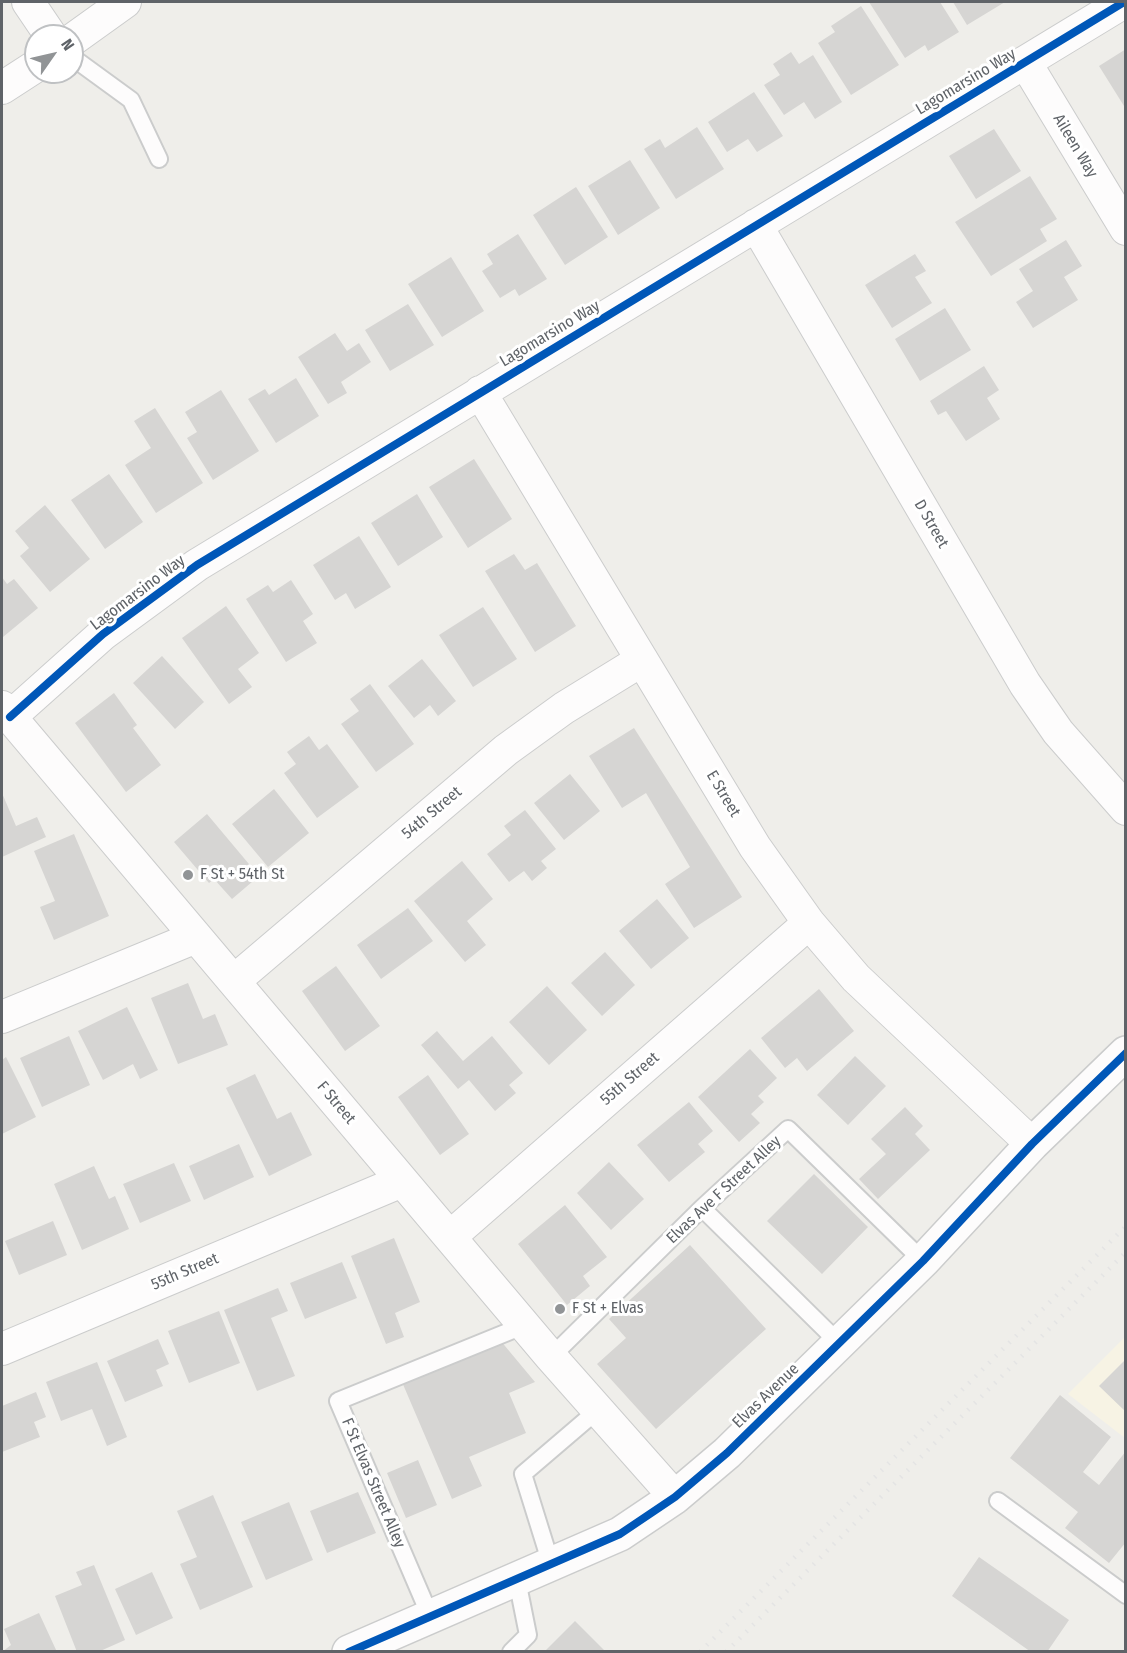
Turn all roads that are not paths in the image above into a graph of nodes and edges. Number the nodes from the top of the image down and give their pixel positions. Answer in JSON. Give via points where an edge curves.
{"nodes":[{"id":1,"x":28,"y":2,"type":"edge"},
{"id":2,"x":125,"y":2,"type":"edge"},
{"id":3,"x":1124,"y":2,"type":"edge"},
{"id":4,"x":43,"y":24,"type":"edge"},
{"id":5,"x":84,"y":31,"type":"edge"},
{"id":6,"x":1025,"y":62,"type":"junction"},
{"id":7,"x":84,"y":66,"type":"edge"},
{"id":8,"x":24,"y":74,"type":"edge"},
{"id":9,"x":2,"y":88,"type":"edge"},
{"id":10,"x":159,"y":159,"type":"dead end"},
{"id":11,"x":756,"y":225,"type":"junction"},
{"id":12,"x":1125,"y":229,"type":"edge"},
{"id":13,"x":480,"y":392,"type":"junction"},
{"id":14,"x":642,"y":660,"type":"junction"},
{"id":15,"x":6,"y":712,"type":"edge"},
{"id":16,"x":1125,"y":810,"type":"edge"},
{"id":17,"x":809,"y":922,"type":"junction"},
{"id":18,"x":196,"y":937,"type":"junction"},
{"id":19,"x":234,"y":981,"type":"junction"},
{"id":20,"x":2,"y":1017,"type":"edge"},
{"id":21,"x":1125,"y":1053,"type":"edge"},
{"id":22,"x":1032,"y":1144,"type":"junction"},
{"id":23,"x":402,"y":1181,"type":"junction"},
{"id":24,"x":702,"y":1208,"type":"junction"},
{"id":25,"x":451,"y":1236,"type":"junction"},
{"id":26,"x":923,"y":1261,"type":"junction"},
{"id":27,"x":525,"y":1324,"type":"junction"},
{"id":28,"x":839,"y":1342,"type":"junction"},
{"id":29,"x":2,"y":1349,"type":"edge"},
{"id":30,"x":551,"y":1357,"type":"junction"},
{"id":31,"x":599,"y":1409,"type":"junction"},
{"id":32,"x":675,"y":1497,"type":"junction"},
{"id":33,"x":998,"y":1501,"type":"dead end"},
{"id":34,"x":551,"y":1564,"type":"junction"},
{"id":35,"x":517,"y":1580,"type":"junction"},
{"id":36,"x":1125,"y":1595,"type":"edge"},
{"id":37,"x":430,"y":1618,"type":"junction"},
{"id":38,"x":349,"y":1652,"type":"edge"},
{"id":39,"x":511,"y":1652,"type":"edge"}],
"edges":[{"from":1,"to":4,"type":"street"},
{"from":2,"to":5,"type":"street"},
{"from":3,"to":6,"type":"street","name":"Lagomarsino Way"},
{"from":6,"to":11,"type":"street","name":"Lagomarsino Way"},
{"from":6,"to":12,"type":"street","name":"Aileen Way"},
{"from":7,"to":10,"type":"lane","via":[[130,100]]},
{"from":8,"to":9,"type":"street"},
{"from":11,"to":13,"type":"street","name":"Lagomarsino Way"},
{"from":11,"to":16,"type":"street","name":"D Street","via":[[1025,684],[1058,732]]},
{"from":13,"to":14,"type":"street","name":"E Street"},
{"from":13,"to":15,"type":"street","name":"Lagomarsino Way","via":[[165,586]]},
{"from":14,"to":17,"type":"street","name":"E Street","via":[[755,847]]},
{"from":14,"to":19,"type":"street","name":"54th Street","via":[[564,708],[506,750]]},
{"from":15,"to":18,"type":"street","name":"F Street"},
{"from":17,"to":22,"type":"street","name":"E Street","via":[[856,978]]},
{"from":17,"to":25,"type":"street","name":"55th Street"},
{"from":18,"to":19,"type":"street","name":"F Street"},
{"from":18,"to":20,"type":"street"},
{"from":19,"to":23,"type":"street","name":"F Street"},
{"from":21,"to":22,"type":"street","name":"Elvas Avenue"},
{"from":22,"to":26,"type":"street","name":"Elvas Avenue"},
{"from":23,"to":25,"type":"street","name":"F Street"},
{"from":23,"to":29,"type":"street","name":"55th Street"},
{"from":24,"to":26,"type":"lane","name":"Elvas Ave F Street Alley","via":[[788,1129]]},
{"from":24,"to":28,"type":"lane"},
{"from":24,"to":30,"type":"lane","name":"Elvas Ave F Street Alley"},
{"from":25,"to":27,"type":"street","name":"F Street"},
{"from":26,"to":28,"type":"street","name":"Elvas Avenue"},
{"from":27,"to":30,"type":"street","name":"F Street"},
{"from":27,"to":37,"type":"lane","name":"F St Elvas Street Alley","via":[[338,1401]]},
{"from":28,"to":32,"type":"street","name":"Elvas Avenue","via":[[727,1453]]},
{"from":30,"to":31,"type":"street","name":"F Street"},
{"from":31,"to":32,"type":"street","name":"F Street"},
{"from":31,"to":34,"type":"lane","via":[[523,1474]]},
{"from":32,"to":34,"type":"street","name":"Elvas Avenue","via":[[620,1534]]},
{"from":33,"to":36,"type":"lane"},
{"from":34,"to":35,"type":"street","name":"Elvas Avenue"},
{"from":35,"to":37,"type":"street","name":"Elvas Avenue"},
{"from":35,"to":39,"type":"lane","via":[[528,1635]]},
{"from":37,"to":38,"type":"street","name":"Elvas Avenue"}]}
